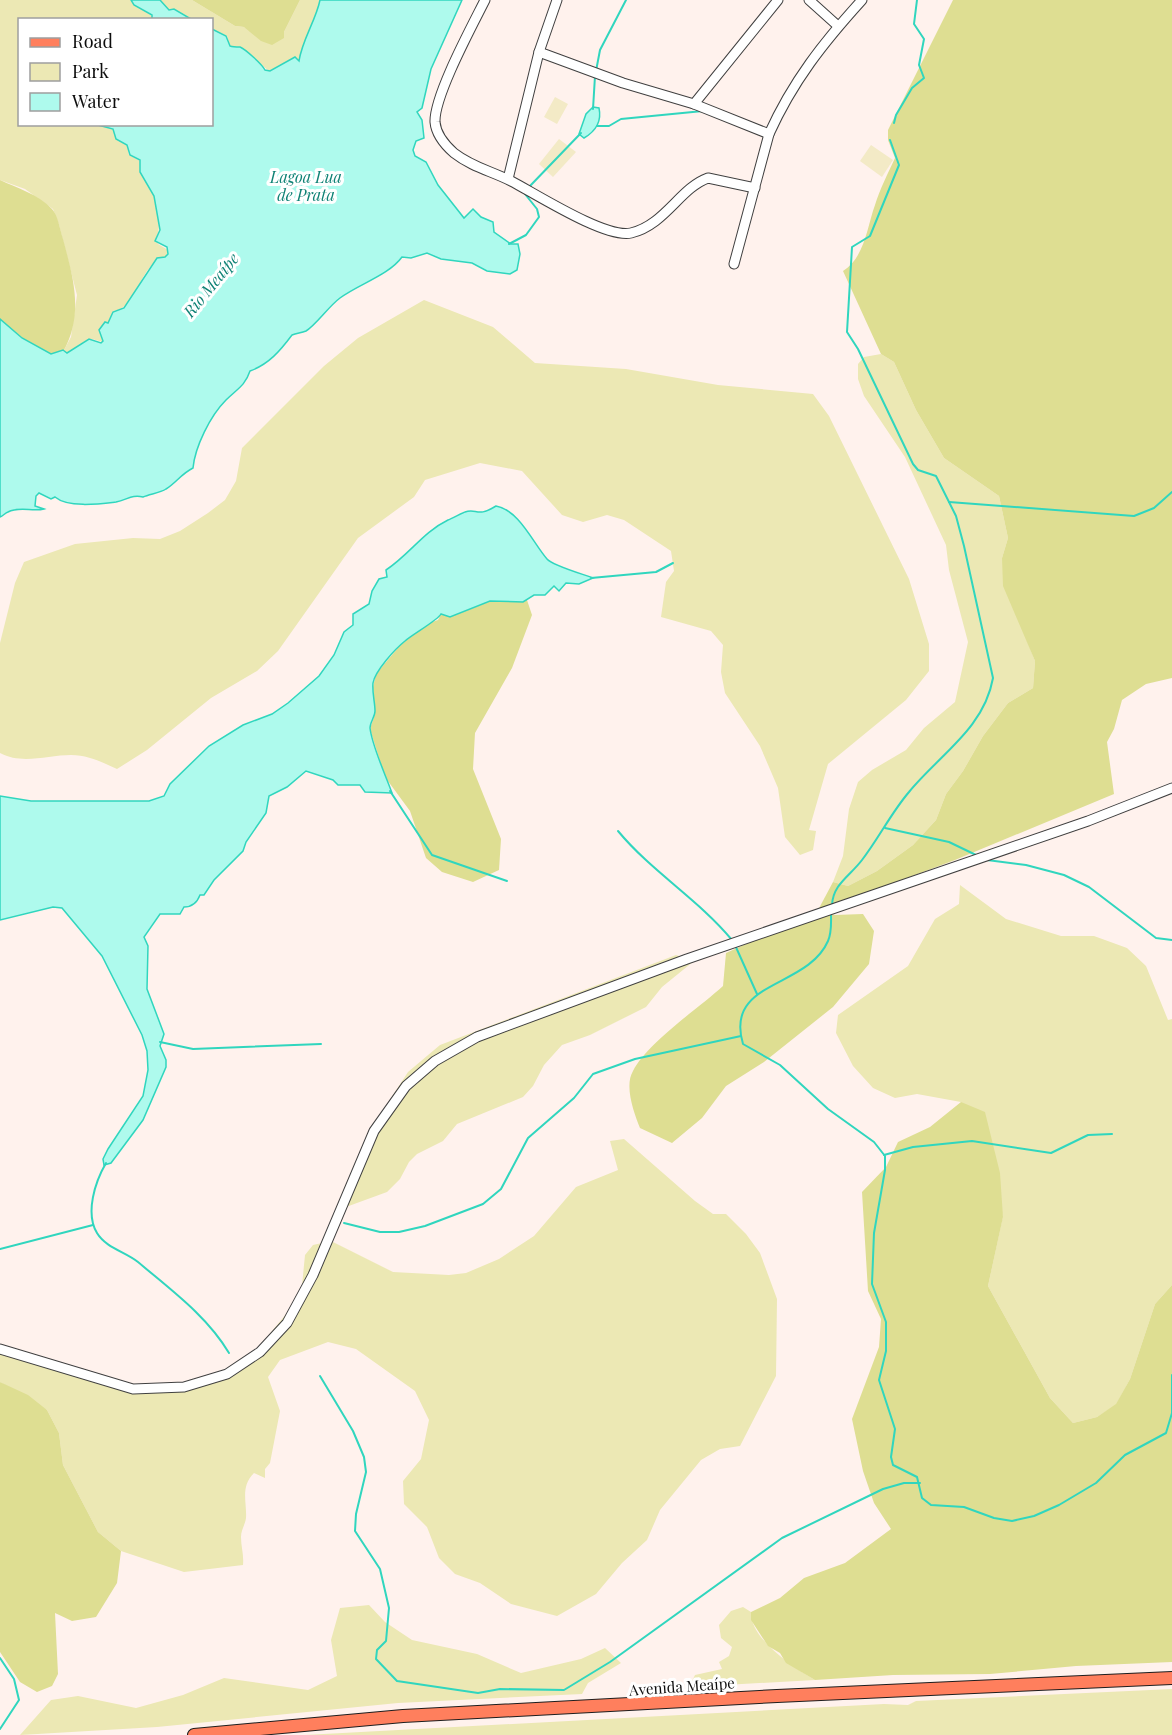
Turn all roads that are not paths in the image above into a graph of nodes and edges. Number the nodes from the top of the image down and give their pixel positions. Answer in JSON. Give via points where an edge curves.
{"nodes":[{"id":1,"x":485,"y":0,"type":"edge"},
{"id":2,"x":557,"y":0,"type":"edge"},
{"id":3,"x":778,"y":0,"type":"edge"},
{"id":4,"x":809,"y":0,"type":"edge"},
{"id":5,"x":862,"y":0,"type":"edge"},
{"id":6,"x":838,"y":26,"type":"junction"},
{"id":7,"x":539,"y":52,"type":"junction"},
{"id":8,"x":694,"y":104,"type":"junction"},
{"id":9,"x":769,"y":134,"type":"junction"},
{"id":10,"x":508,"y":179,"type":"junction"},
{"id":11,"x":755,"y":188,"type":"junction"},
{"id":12,"x":734,"y":264,"type":"dead end"},
{"id":13,"x":1172,"y":788,"type":"edge"},
{"id":14,"x":0,"y":1349,"type":"edge"},
{"id":15,"x":1172,"y":1678,"type":"edge"},
{"id":16,"x":194,"y":1735,"type":"edge"}],
"edges":[{"from":1,"to":10,"type":"street","via":[[439,100],[435,122],[438,133],[454,153],[475,167]]},
{"from":2,"to":7,"type":"street"},
{"from":3,"to":8,"type":"street"},
{"from":4,"to":6,"type":"street"},
{"from":5,"to":6,"type":"street"},
{"from":6,"to":9,"type":"street","via":[[787,95]]},
{"from":7,"to":8,"type":"street"},
{"from":7,"to":10,"type":"street"},
{"from":8,"to":9,"type":"street"},
{"from":9,"to":11,"type":"street"},
{"from":10,"to":11,"type":"street","via":[[600,227],[624,234],[650,225],[697,183],[708,178]]},
{"from":11,"to":12,"type":"street"},
{"from":13,"to":14,"type":"street","via":[[1077,825],[687,959],[477,1037],[435,1061],[406,1086],[374,1131],[313,1275],[287,1323],[260,1352],[227,1374],[184,1387],[133,1389]]},
{"from":15,"to":16,"type":"main road","name":"Avenida Meaípe","via":[[403,1716]]}]}
